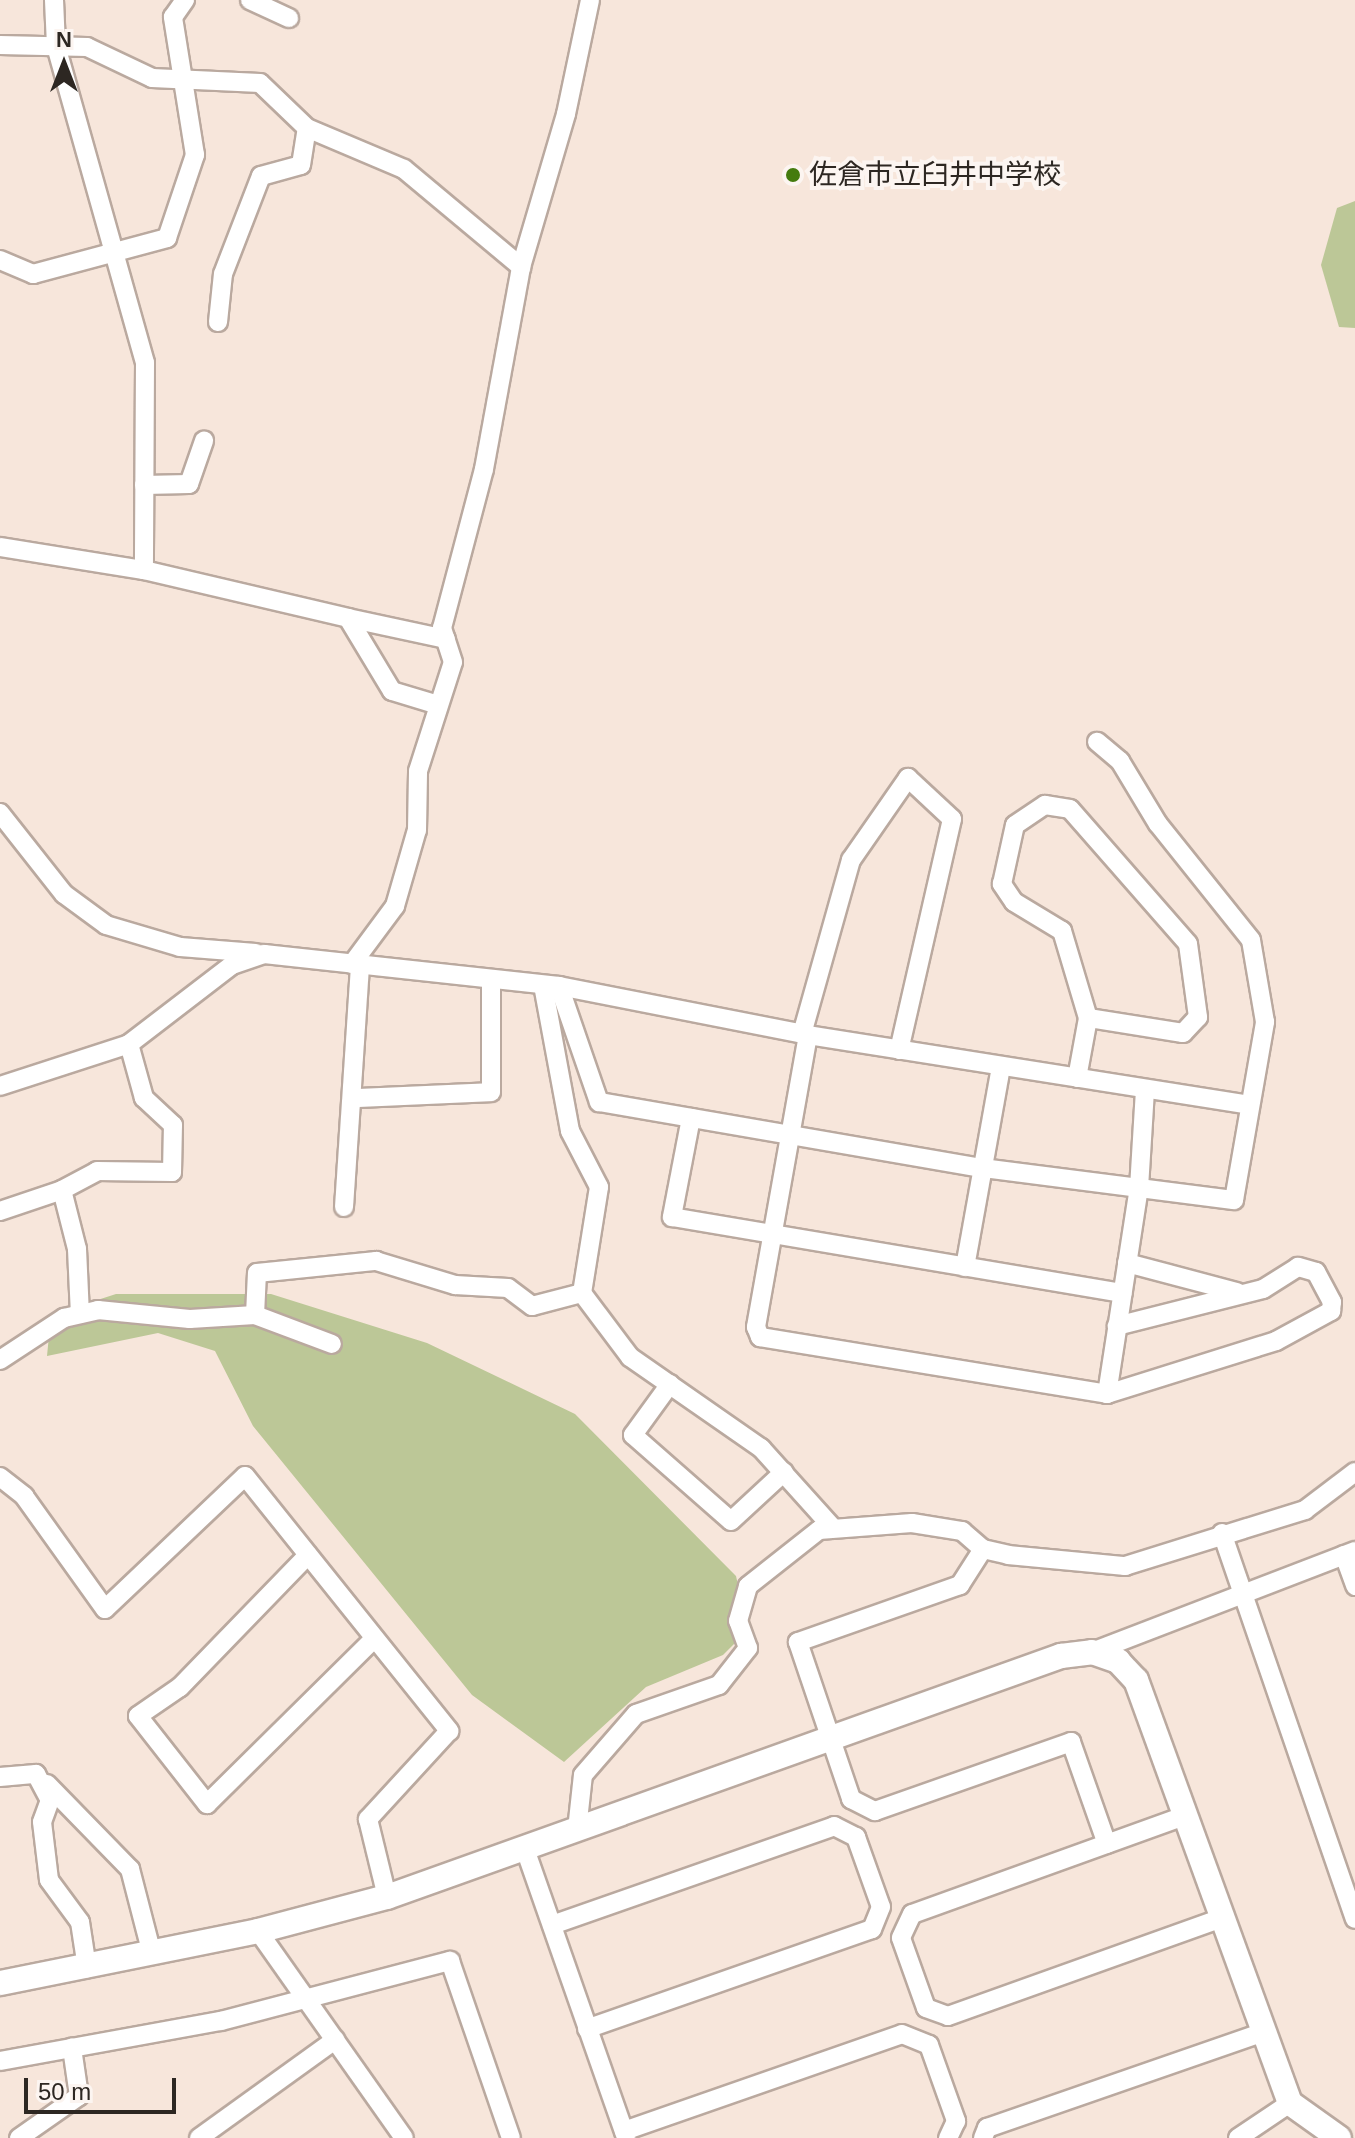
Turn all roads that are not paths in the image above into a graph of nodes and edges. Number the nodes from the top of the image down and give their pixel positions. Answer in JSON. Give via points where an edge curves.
{"nodes":[{"id":1,"x":54,"y":0,"type":"edge"},
{"id":2,"x":185,"y":0,"type":"edge"},
{"id":3,"x":250,"y":0,"type":"edge"},
{"id":4,"x":590,"y":0,"type":"edge"},
{"id":5,"x":289,"y":18,"type":"dead end"},
{"id":6,"x":0,"y":45,"type":"edge"},
{"id":7,"x":56,"y":46,"type":"junction"},
{"id":8,"x":179,"y":79,"type":"junction"},
{"id":9,"x":307,"y":128,"type":"junction"},
{"id":10,"x":114,"y":254,"type":"junction"},
{"id":11,"x":0,"y":260,"type":"edge"},
{"id":12,"x":521,"y":267,"type":"junction"},
{"id":13,"x":218,"y":322,"type":"dead end"},
{"id":14,"x":204,"y":441,"type":"dead end"},
{"id":15,"x":144,"y":485,"type":"junction"},
{"id":16,"x":0,"y":547,"type":"edge"},
{"id":17,"x":144,"y":570,"type":"junction"},
{"id":18,"x":348,"y":618,"type":"junction"},
{"id":19,"x":446,"y":639,"type":"junction"},
{"id":20,"x":438,"y":705,"type":"junction"},
{"id":21,"x":1097,"y":742,"type":"dead end"},
{"id":22,"x":0,"y":813,"type":"edge"},
{"id":23,"x":264,"y":954,"type":"junction"},
{"id":24,"x":356,"y":965,"type":"junction"},
{"id":25,"x":491,"y":979,"type":"junction"},
{"id":26,"x":551,"y":986,"type":"junction"},
{"id":27,"x":1088,"y":1018,"type":"junction"},
{"id":28,"x":805,"y":1035,"type":"junction"},
{"id":29,"x":129,"y":1044,"type":"junction"},
{"id":30,"x":899,"y":1050,"type":"junction"},
{"id":31,"x":1001,"y":1066,"type":"junction"},
{"id":32,"x":1077,"y":1078,"type":"junction"},
{"id":33,"x":0,"y":1086,"type":"edge"},
{"id":34,"x":1145,"y":1089,"type":"junction"},
{"id":35,"x":356,"y":1098,"type":"junction"},
{"id":36,"x":1248,"y":1105,"type":"junction"},
{"id":37,"x":691,"y":1118,"type":"junction"},
{"id":38,"x":786,"y":1135,"type":"junction"},
{"id":39,"x":983,"y":1168,"type":"junction"},
{"id":40,"x":1139,"y":1188,"type":"junction"},
{"id":41,"x":62,"y":1190,"type":"junction"},
{"id":42,"x":344,"y":1207,"type":"dead end"},
{"id":43,"x":0,"y":1211,"type":"edge"},
{"id":44,"x":770,"y":1234,"type":"junction"},
{"id":45,"x":1127,"y":1263,"type":"junction"},
{"id":46,"x":965,"y":1267,"type":"junction"},
{"id":47,"x":1237,"y":1292,"type":"junction"},
{"id":48,"x":582,"y":1293,"type":"junction"},
{"id":49,"x":1123,"y":1293,"type":"junction"},
{"id":50,"x":80,"y":1314,"type":"junction"},
{"id":51,"x":255,"y":1315,"type":"junction"},
{"id":52,"x":1117,"y":1326,"type":"junction"},
{"id":53,"x":332,"y":1344,"type":"dead end"},
{"id":54,"x":0,"y":1360,"type":"edge"},
{"id":55,"x":670,"y":1384,"type":"junction"},
{"id":56,"x":1107,"y":1394,"type":"junction"},
{"id":57,"x":784,"y":1472,"type":"junction"},
{"id":58,"x":1355,"y":1472,"type":"edge"},
{"id":59,"x":0,"y":1477,"type":"edge"},
{"id":60,"x":833,"y":1528,"type":"junction"},
{"id":61,"x":1222,"y":1533,"type":"junction"},
{"id":62,"x":983,"y":1549,"type":"junction"},
{"id":63,"x":1350,"y":1553,"type":"edge"},
{"id":64,"x":308,"y":1555,"type":"junction"},
{"id":65,"x":1355,"y":1586,"type":"edge"},
{"id":66,"x":1241,"y":1590,"type":"junction"},
{"id":67,"x":373,"y":1640,"type":"junction"},
{"id":68,"x":1092,"y":1652,"type":"junction"},
{"id":69,"x":830,"y":1741,"type":"junction"},
{"id":70,"x":36,"y":1774,"type":"junction"},
{"id":71,"x":0,"y":1777,"type":"edge"},
{"id":72,"x":1187,"y":1815,"type":"junction"},
{"id":73,"x":577,"y":1830,"type":"junction"},
{"id":74,"x":1107,"y":1844,"type":"junction"},
{"id":75,"x":525,"y":1849,"type":"junction"},
{"id":76,"x":387,"y":1897,"type":"junction"},
{"id":77,"x":1354,"y":1916,"type":"edge"},
{"id":78,"x":1222,"y":1918,"type":"junction"},
{"id":79,"x":552,"y":1925,"type":"junction"},
{"id":80,"x":258,"y":1931,"type":"junction"},
{"id":81,"x":152,"y":1954,"type":"junction"},
{"id":82,"x":87,"y":1968,"type":"junction"},
{"id":83,"x":0,"y":1983,"type":"edge"},
{"id":84,"x":305,"y":1999,"type":"junction"},
{"id":85,"x":587,"y":2029,"type":"junction"},
{"id":86,"x":1261,"y":2033,"type":"junction"},
{"id":87,"x":335,"y":2040,"type":"junction"},
{"id":88,"x":72,"y":2048,"type":"junction"},
{"id":89,"x":0,"y":2061,"type":"edge"},
{"id":90,"x":1290,"y":2103,"type":"junction"},
{"id":91,"x":625,"y":2134,"type":"edge"},
{"id":92,"x":395,"y":2135,"type":"edge"},
{"id":93,"x":19,"y":2138,"type":"edge"},
{"id":94,"x":199,"y":2138,"type":"edge"},
{"id":95,"x":511,"y":2138,"type":"edge"},
{"id":96,"x":948,"y":2138,"type":"edge"},
{"id":97,"x":983,"y":2138,"type":"edge"},
{"id":98,"x":1238,"y":2138,"type":"edge"},
{"id":99,"x":1339,"y":2138,"type":"edge"}],
"edges":[{"from":1,"to":7,"type":"street"},
{"from":2,"to":8,"type":"street","via":[[173,17]]},
{"from":3,"to":5,"type":"street"},
{"from":4,"to":12,"type":"street","via":[[566,114]]},
{"from":6,"to":7,"type":"street"},
{"from":7,"to":8,"type":"street","via":[[87,47],[152,78]]},
{"from":7,"to":10,"type":"street"},
{"from":8,"to":9,"type":"street","via":[[260,83]]},
{"from":8,"to":10,"type":"street","via":[[195,155],[167,238]]},
{"from":9,"to":12,"type":"street","via":[[404,169]]},
{"from":9,"to":13,"type":"street","via":[[301,165],[261,176],[223,274]]},
{"from":10,"to":11,"type":"street","via":[[33,274]]},
{"from":10,"to":15,"type":"street","via":[[145,363]]},
{"from":12,"to":19,"type":"street"},
{"from":14,"to":15,"type":"street","via":[[203,462],[189,484]]},
{"from":15,"to":17,"type":"street"},
{"from":16,"to":17,"type":"street"},
{"from":17,"to":18,"type":"street"},
{"from":18,"to":19,"type":"street"},
{"from":18,"to":20,"type":"street","via":[[392,691]]},
{"from":19,"to":20,"type":"street","via":[[453,662]]},
{"from":20,"to":24,"type":"street","via":[[418,771],[417,830],[395,906]]},
{"from":21,"to":36,"type":"street","via":[[1120,761],[1158,824],[1251,940],[1265,1022]]},
{"from":22,"to":23,"type":"street","via":[[64,894],[106,925],[180,947]]},
{"from":23,"to":24,"type":"street"},
{"from":23,"to":29,"type":"street","via":[[232,965]]},
{"from":24,"to":25,"type":"street"},
{"from":24,"to":35,"type":"street"},
{"from":25,"to":26,"type":"street"},
{"from":25,"to":35,"type":"street","via":[[491,1092]]},
{"from":26,"to":28,"type":"street"},
{"from":26,"to":37,"type":"street","via":[[599,1102]]},
{"from":26,"to":48,"type":"street","via":[[570,1131],[599,1187]]},
{"from":27,"to":27,"type":"street","via":[[1183,1033],[1198,1017],[1188,944],[1070,809],[1045,805],[1015,825],[1002,884],[1014,902],[1062,931]]},
{"from":27,"to":32,"type":"street"},
{"from":28,"to":30,"type":"street"},
{"from":28,"to":30,"type":"street","via":[[851,860],[908,778],[952,819]]},
{"from":28,"to":38,"type":"street"},
{"from":29,"to":33,"type":"street"},
{"from":29,"to":41,"type":"street","via":[[144,1098],[173,1125],[172,1172],[97,1171]]},
{"from":30,"to":31,"type":"street"},
{"from":31,"to":32,"type":"street"},
{"from":31,"to":39,"type":"street"},
{"from":32,"to":34,"type":"street"},
{"from":34,"to":36,"type":"street"},
{"from":34,"to":40,"type":"street"},
{"from":35,"to":42,"type":"street"},
{"from":36,"to":40,"type":"street","via":[[1234,1200]]},
{"from":37,"to":38,"type":"street"},
{"from":37,"to":44,"type":"street","via":[[672,1217]]},
{"from":38,"to":39,"type":"street"},
{"from":38,"to":44,"type":"street"},
{"from":39,"to":40,"type":"street"},
{"from":39,"to":46,"type":"street"},
{"from":40,"to":45,"type":"street"},
{"from":41,"to":43,"type":"street"},
{"from":41,"to":50,"type":"street","via":[[77,1249]]},
{"from":44,"to":46,"type":"street"},
{"from":44,"to":56,"type":"street","via":[[756,1327],[769,1342]]},
{"from":45,"to":47,"type":"street"},
{"from":45,"to":49,"type":"street"},
{"from":46,"to":49,"type":"street"},
{"from":47,"to":52,"type":"street"},
{"from":47,"to":56,"type":"street","via":[[1263,1289],[1308,1268],[1331,1311],[1276,1341]]},
{"from":48,"to":51,"type":"street","via":[[532,1306],[508,1288],[455,1285],[376,1261],[257,1273]]},
{"from":48,"to":55,"type":"street","via":[[630,1357]]},
{"from":49,"to":52,"type":"street"},
{"from":50,"to":51,"type":"street","via":[[134,1309],[190,1319]]},
{"from":50,"to":54,"type":"street"},
{"from":51,"to":53,"type":"street"},
{"from":52,"to":56,"type":"street"},
{"from":55,"to":57,"type":"street"},
{"from":55,"to":57,"type":"street","via":[[633,1435],[731,1521]]},
{"from":57,"to":60,"type":"street"},
{"from":58,"to":61,"type":"street","via":[[1305,1510]]},
{"from":59,"to":64,"type":"street","via":[[24,1496],[105,1609],[245,1476]]},
{"from":60,"to":62,"type":"street","via":[[912,1523],[962,1531]]},
{"from":60,"to":73,"type":"street","via":[[784,1551],[748,1586],[738,1621],[748,1648],[719,1685],[636,1714],[583,1775]]},
{"from":61,"to":62,"type":"street","via":[[1125,1566]]},
{"from":61,"to":66,"type":"street"},
{"from":62,"to":69,"type":"street","via":[[960,1585],[798,1642]]},
{"from":63,"to":65,"type":"street"},
{"from":63,"to":66,"type":"street"},
{"from":64,"to":67,"type":"street"},
{"from":64,"to":67,"type":"street","via":[[180,1687],[138,1716],[207,1804]]},
{"from":66,"to":68,"type":"street"},
{"from":66,"to":77,"type":"street"},
{"from":67,"to":76,"type":"street","via":[[449,1731],[368,1819]]},
{"from":68,"to":69,"type":"street","via":[[1061,1656]]},
{"from":68,"to":72,"type":"street","via":[[1118,1661],[1136,1680]]},
{"from":69,"to":73,"type":"street"},
{"from":69,"to":74,"type":"street","via":[[851,1799],[875,1811],[1071,1742]]},
{"from":70,"to":71,"type":"street"},
{"from":70,"to":81,"type":"street","via":[[130,1869]]},
{"from":70,"to":82,"type":"street","via":[[50,1800],[42,1822],[49,1880],[80,1922]]},
{"from":72,"to":74,"type":"street"},
{"from":72,"to":78,"type":"street"},
{"from":73,"to":75,"type":"street"},
{"from":74,"to":78,"type":"street","via":[[912,1914],[901,1938],[926,2008],[948,2016]]},
{"from":75,"to":76,"type":"street"},
{"from":75,"to":79,"type":"street"},
{"from":76,"to":80,"type":"street"},
{"from":78,"to":86,"type":"street"},
{"from":79,"to":85,"type":"street"},
{"from":79,"to":85,"type":"street","via":[[834,1826],[856,1837],[881,1907],[872,1929]]},
{"from":80,"to":81,"type":"street"},
{"from":80,"to":84,"type":"street"},
{"from":81,"to":82,"type":"street"},
{"from":82,"to":83,"type":"street"},
{"from":84,"to":87,"type":"street"},
{"from":84,"to":88,"type":"street"},
{"from":84,"to":95,"type":"street","via":[[450,1961]]},
{"from":85,"to":91,"type":"street"},
{"from":86,"to":90,"type":"street"},
{"from":86,"to":97,"type":"street","via":[[987,2128]]},
{"from":87,"to":92,"type":"street"},
{"from":87,"to":94,"type":"street"},
{"from":88,"to":89,"type":"street"},
{"from":88,"to":93,"type":"street","via":[[79,2096]]},
{"from":90,"to":98,"type":"street"},
{"from":90,"to":99,"type":"street"},
{"from":91,"to":96,"type":"street","via":[[902,2034],[929,2045],[956,2121]]}]}
